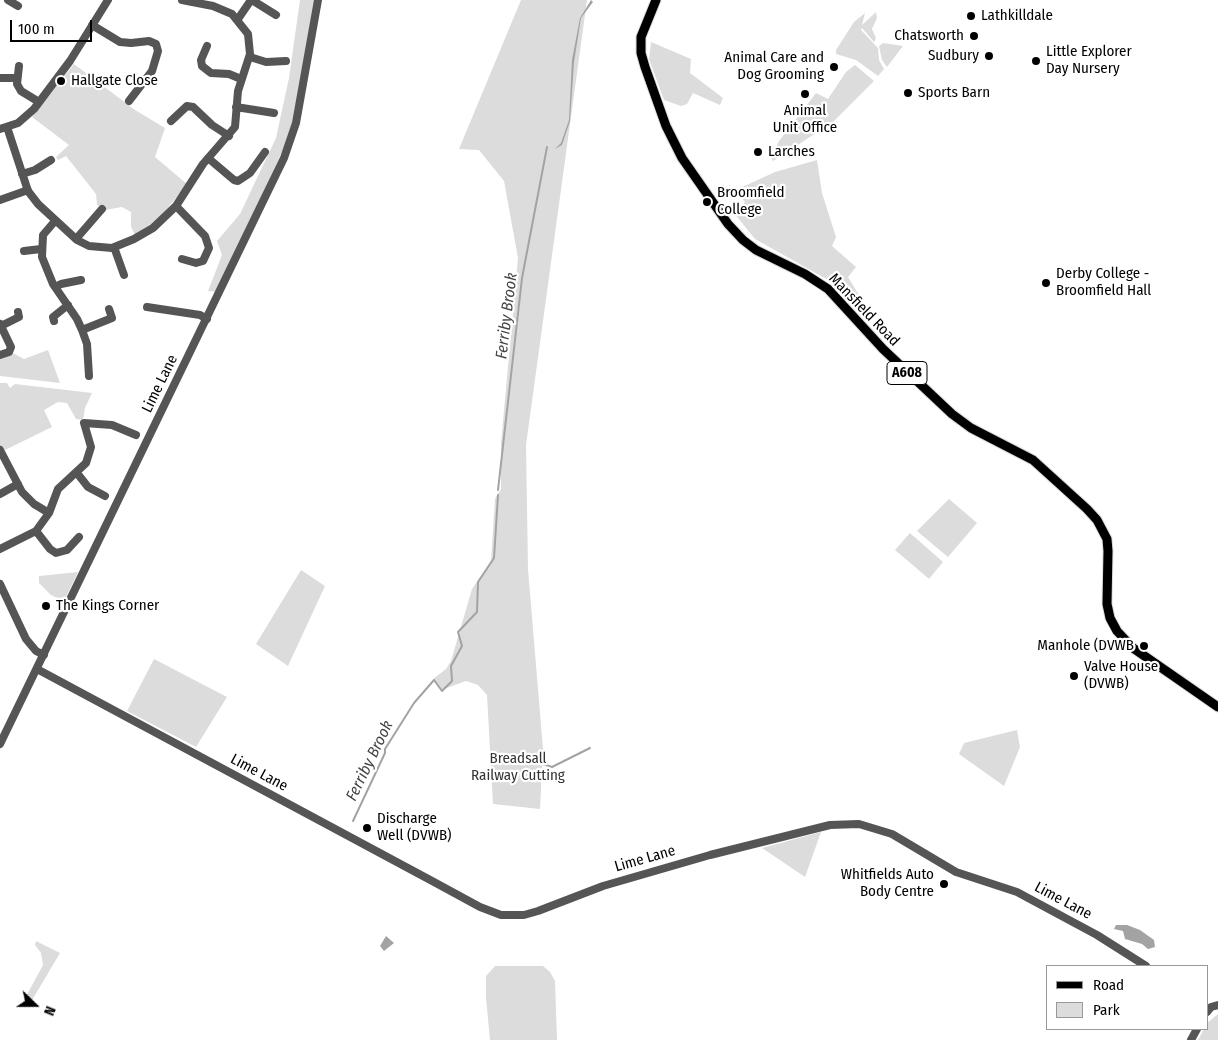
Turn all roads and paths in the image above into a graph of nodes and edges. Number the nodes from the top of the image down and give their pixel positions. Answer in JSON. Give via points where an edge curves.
{"nodes":[{"id":1,"x":8,"y":0,"type":"edge"},
{"id":2,"x":108,"y":0,"type":"edge"},
{"id":3,"x":182,"y":0,"type":"edge"},
{"id":4,"x":252,"y":0,"type":"edge"},
{"id":5,"x":318,"y":0,"type":"edge"},
{"id":6,"x":656,"y":0,"type":"edge"},
{"id":7,"x":191,"y":1,"type":"edge"},
{"id":8,"x":18,"y":6,"type":"dead end"},
{"id":9,"x":276,"y":14,"type":"dead end"},
{"id":10,"x":238,"y":19,"type":"junction"},
{"id":11,"x":92,"y":25,"type":"junction"},
{"id":12,"x":207,"y":46,"type":"dead end"},
{"id":13,"x":250,"y":57,"type":"junction"},
{"id":14,"x":286,"y":62,"type":"dead end"},
{"id":15,"x":19,"y":66,"type":"dead end"},
{"id":16,"x":0,"y":78,"type":"edge"},
{"id":17,"x":16,"y":78,"type":"junction"},
{"id":18,"x":242,"y":79,"type":"junction"},
{"id":19,"x":129,"y":101,"type":"dead end"},
{"id":20,"x":39,"y":102,"type":"junction"},
{"id":21,"x":236,"y":107,"type":"junction"},
{"id":22,"x":274,"y":113,"type":"dead end"},
{"id":23,"x":171,"y":121,"type":"dead end"},
{"id":24,"x":4,"y":128,"type":"edge"},
{"id":25,"x":229,"y":136,"type":"junction"},
{"id":26,"x":265,"y":152,"type":"dead end"},
{"id":27,"x":208,"y":158,"type":"junction"},
{"id":28,"x":50,"y":160,"type":"dead end"},
{"id":29,"x":22,"y":174,"type":"junction"},
{"id":30,"x":28,"y":190,"type":"junction"},
{"id":31,"x":0,"y":200,"type":"edge"},
{"id":32,"x":176,"y":206,"type":"junction"},
{"id":33,"x":102,"y":209,"type":"dead end"},
{"id":34,"x":56,"y":221,"type":"junction"},
{"id":35,"x":76,"y":239,"type":"junction"},
{"id":36,"x":114,"y":247,"type":"junction"},
{"id":37,"x":41,"y":249,"type":"junction"},
{"id":38,"x":24,"y":251,"type":"dead end"},
{"id":39,"x":182,"y":259,"type":"dead end"},
{"id":40,"x":124,"y":275,"type":"dead end"},
{"id":41,"x":81,"y":280,"type":"dead end"},
{"id":42,"x":55,"y":287,"type":"junction"},
{"id":43,"x":68,"y":305,"type":"junction"},
{"id":44,"x":147,"y":307,"type":"dead end"},
{"id":45,"x":109,"y":309,"type":"dead end"},
{"id":46,"x":18,"y":312,"type":"dead end"},
{"id":47,"x":207,"y":319,"type":"junction"},
{"id":48,"x":54,"y":321,"type":"dead end"},
{"id":49,"x":1,"y":325,"type":"edge"},
{"id":50,"x":82,"y":330,"type":"junction"},
{"id":51,"x":0,"y":355,"type":"edge"},
{"id":52,"x":89,"y":376,"type":"dead end"},
{"id":53,"x":136,"y":435,"type":"dead end"},
{"id":54,"x":0,"y":450,"type":"edge"},
{"id":55,"x":77,"y":473,"type":"junction"},
{"id":56,"x":18,"y":484,"type":"junction"},
{"id":57,"x":0,"y":494,"type":"edge"},
{"id":58,"x":105,"y":496,"type":"dead end"},
{"id":59,"x":49,"y":513,"type":"junction"},
{"id":60,"x":36,"y":531,"type":"junction"},
{"id":61,"x":78,"y":543,"type":"dead end"},
{"id":62,"x":0,"y":549,"type":"edge"},
{"id":63,"x":0,"y":584,"type":"edge"},
{"id":64,"x":44,"y":655,"type":"junction"},
{"id":65,"x":37,"y":669,"type":"junction"},
{"id":66,"x":1218,"y":706,"type":"edge"},
{"id":67,"x":0,"y":744,"type":"edge"},
{"id":68,"x":1144,"y":965,"type":"edge"}],
"edges":[{"from":1,"to":8,"type":"street"},
{"from":2,"to":11,"type":"street"},
{"from":3,"to":7,"type":"street"},
{"from":4,"to":9,"type":"street"},
{"from":4,"to":10,"type":"street"},
{"from":5,"to":47,"type":"street","name":"Lime Lane","via":[[293,135]]},
{"from":6,"to":66,"type":"main road","name":"Mansfield Road","number":"A608","via":[[642,31],[642,59],[678,150],[723,218],[756,250],[828,289],[889,355],[952,414],[971,428],[1033,460],[1087,509],[1107,539],[1107,604],[1117,631],[1134,648]]},
{"from":7,"to":10,"type":"street","via":[[219,8]]},
{"from":10,"to":13,"type":"street","via":[[249,39]]},
{"from":11,"to":19,"type":"street","via":[[120,42],[149,41],[156,44],[158,51],[152,71]]},
{"from":11,"to":20,"type":"street"},
{"from":12,"to":18,"type":"street","via":[[202,66],[211,73]]},
{"from":13,"to":14,"type":"street","via":[[266,62]]},
{"from":13,"to":18,"type":"street"},
{"from":15,"to":17,"type":"street"},
{"from":16,"to":17,"type":"street"},
{"from":17,"to":20,"type":"street","via":[[21,91]]},
{"from":18,"to":21,"type":"street"},
{"from":20,"to":24,"type":"street","via":[[26,117]]},
{"from":21,"to":22,"type":"street"},
{"from":21,"to":25,"type":"street","via":[[236,122]]},
{"from":23,"to":25,"type":"street","via":[[187,106],[193,107]]},
{"from":24,"to":29,"type":"street"},
{"from":25,"to":27,"type":"street"},
{"from":26,"to":27,"type":"street","via":[[245,179],[234,184]]},
{"from":27,"to":32,"type":"street"},
{"from":28,"to":29,"type":"street"},
{"from":29,"to":30,"type":"street"},
{"from":30,"to":31,"type":"street"},
{"from":30,"to":34,"type":"street"},
{"from":32,"to":36,"type":"street","via":[[153,228]]},
{"from":32,"to":39,"type":"street","via":[[205,236],[210,248],[203,261],[196,263]]},
{"from":33,"to":35,"type":"street"},
{"from":34,"to":35,"type":"street"},
{"from":34,"to":37,"type":"street","via":[[44,233]]},
{"from":35,"to":36,"type":"street","via":[[89,246]]},
{"from":36,"to":40,"type":"street"},
{"from":37,"to":38,"type":"street"},
{"from":37,"to":42,"type":"street"},
{"from":41,"to":42,"type":"street"},
{"from":42,"to":43,"type":"street"},
{"from":43,"to":48,"type":"street","via":[[53,317]]},
{"from":43,"to":50,"type":"street"},
{"from":44,"to":47,"type":"street"},
{"from":45,"to":50,"type":"street","via":[[112,318]]},
{"from":46,"to":49,"type":"street","via":[[20,317]]},
{"from":47,"to":64,"type":"street","name":"Lime Lane"},
{"from":49,"to":51,"type":"street","via":[[11,347],[9,352]]},
{"from":50,"to":52,"type":"street","via":[[87,344]]},
{"from":53,"to":55,"type":"street","via":[[127,428],[99,422],[84,423],[90,452]]},
{"from":54,"to":56,"type":"street"},
{"from":55,"to":58,"type":"street","via":[[87,486],[99,488]]},
{"from":55,"to":59,"type":"street","via":[[58,489]]},
{"from":56,"to":57,"type":"street"},
{"from":56,"to":59,"type":"street","via":[[28,499]]},
{"from":59,"to":60,"type":"street"},
{"from":60,"to":61,"type":"street","via":[[56,553]]},
{"from":60,"to":62,"type":"street"},
{"from":63,"to":64,"type":"street","via":[[26,639]]},
{"from":64,"to":65,"type":"street","name":"Lime Lane"},
{"from":65,"to":67,"type":"street"},
{"from":65,"to":68,"type":"street","name":"Lime Lane","via":[[489,911],[524,915],[603,886],[710,855],[830,825],[858,824],[892,834],[956,872],[1017,892]]}]}
